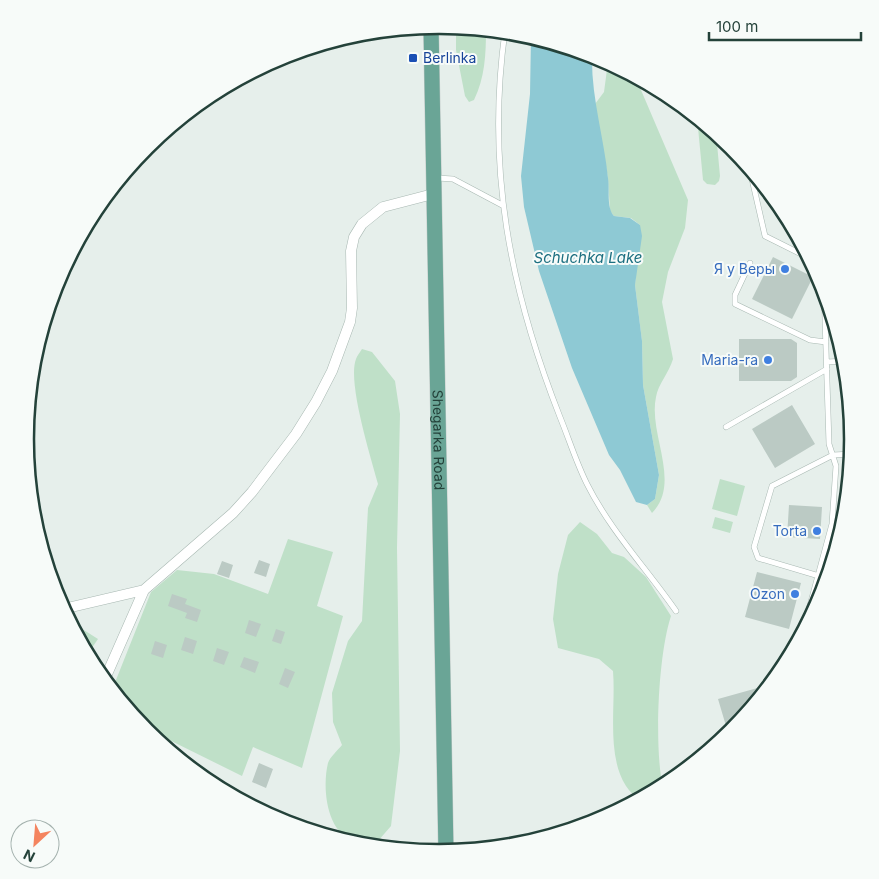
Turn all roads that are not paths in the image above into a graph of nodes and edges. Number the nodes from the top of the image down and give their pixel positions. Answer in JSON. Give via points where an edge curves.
{"nodes":[{"id":1,"x":431,"y":34,"type":"edge"},
{"id":2,"x":504,"y":39,"type":"edge"},
{"id":3,"x":433,"y":177,"type":"junction"},
{"id":4,"x":753,"y":181,"type":"edge"},
{"id":5,"x":433,"y":194,"type":"junction"},
{"id":6,"x":502,"y":205,"type":"junction"},
{"id":7,"x":799,"y":253,"type":"edge"},
{"id":8,"x":750,"y":263,"type":"dead end"},
{"id":9,"x":825,"y":312,"type":"edge"},
{"id":10,"x":826,"y":342,"type":"junction"},
{"id":11,"x":837,"y":361,"type":"edge"},
{"id":12,"x":826,"y":362,"type":"junction"},
{"id":13,"x":827,"y":369,"type":"junction"},
{"id":14,"x":726,"y":427,"type":"dead end"},
{"id":15,"x":844,"y":454,"type":"edge"},
{"id":16,"x":833,"y":455,"type":"junction"},
{"id":17,"x":819,"y":576,"type":"junction"},
{"id":18,"x":144,"y":590,"type":"junction"},
{"id":19,"x":813,"y":597,"type":"edge"},
{"id":20,"x":71,"y":607,"type":"edge"},
{"id":21,"x":676,"y":611,"type":"dead end"},
{"id":22,"x":108,"y":673,"type":"edge"},
{"id":23,"x":446,"y":845,"type":"edge"}],
"edges":[{"from":1,"to":3,"type":"main road","name":"Shegarka Road"},
{"from":2,"to":6,"type":"lane","via":[[498,78]]},
{"from":3,"to":5,"type":"main road","name":"Shegarka Road"},
{"from":3,"to":6,"type":"lane","via":[[453,179]]},
{"from":4,"to":7,"type":"lane","via":[[765,236]]},
{"from":5,"to":18,"type":"street","via":[[383,207],[362,224],[354,237],[351,251],[350,322],[332,371],[316,402],[291,442],[233,513]]},
{"from":5,"to":23,"type":"main road","name":"Shegarka Road"},
{"from":6,"to":21,"type":"lane","via":[[522,307],[542,370],[586,483],[615,532]]},
{"from":8,"to":10,"type":"lane","via":[[734,295],[735,304],[810,340]]},
{"from":9,"to":10,"type":"lane"},
{"from":10,"to":12,"type":"lane"},
{"from":11,"to":12,"type":"lane"},
{"from":12,"to":13,"type":"lane"},
{"from":13,"to":14,"type":"lane"},
{"from":13,"to":16,"type":"lane","via":[[829,444]]},
{"from":15,"to":16,"type":"lane"},
{"from":16,"to":17,"type":"lane","via":[[836,466],[832,524]]},
{"from":16,"to":17,"type":"lane","via":[[772,486],[754,547],[758,558]]},
{"from":17,"to":19,"type":"lane"},
{"from":18,"to":20,"type":"street"},
{"from":18,"to":22,"type":"street"}]}
